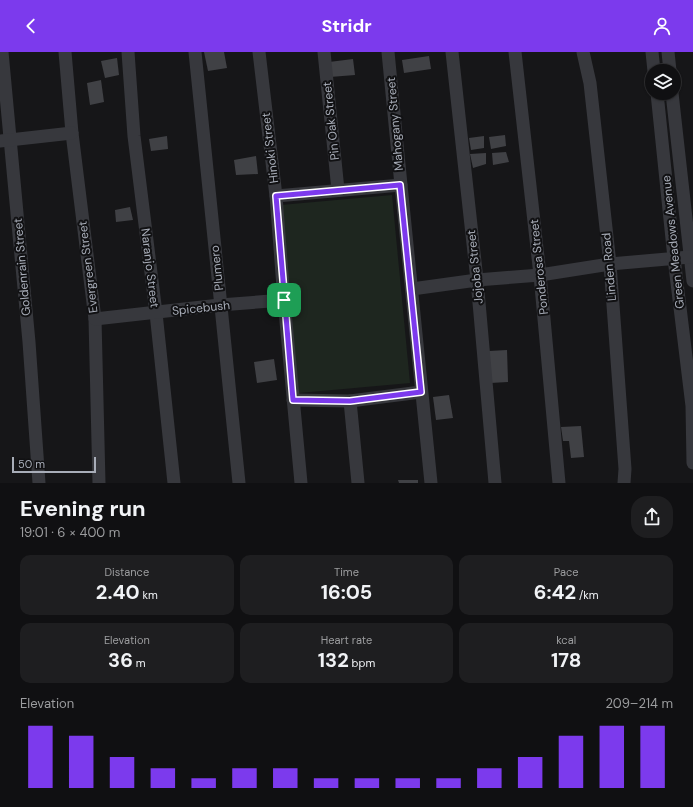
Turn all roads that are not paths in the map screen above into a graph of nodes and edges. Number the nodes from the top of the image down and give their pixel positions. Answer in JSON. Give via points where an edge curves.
{"nodes":[{"id":1,"x":2,"y":52,"type":"edge"},
{"id":2,"x":65,"y":52,"type":"edge"},
{"id":3,"x":128,"y":52,"type":"edge"},
{"id":4,"x":195,"y":52,"type":"edge"},
{"id":5,"x":259,"y":52,"type":"edge"},
{"id":6,"x":324,"y":52,"type":"edge"},
{"id":7,"x":388,"y":52,"type":"edge"},
{"id":8,"x":452,"y":52,"type":"edge"},
{"id":9,"x":515,"y":52,"type":"edge"},
{"id":10,"x":583,"y":52,"type":"edge"},
{"id":11,"x":652,"y":52,"type":"edge"},
{"id":12,"x":668,"y":52,"type":"edge"},
{"id":13,"x":653,"y":64,"type":"edge"},
{"id":14,"x":669,"y":64,"type":"edge"},
{"id":15,"x":658,"y":100,"type":"edge"},
{"id":16,"x":673,"y":100,"type":"edge"},
{"id":17,"x":72,"y":133,"type":"junction"},
{"id":18,"x":5,"y":140,"type":"edge"},
{"id":19,"x":400,"y":185,"type":"junction"},
{"id":20,"x":338,"y":190,"type":"junction"},
{"id":21,"x":276,"y":196,"type":"junction"},
{"id":22,"x":690,"y":257,"type":"junction"},
{"id":23,"x":674,"y":258,"type":"junction"},
{"id":24,"x":610,"y":264,"type":"junction"},
{"id":25,"x":540,"y":275,"type":"junction"},
{"id":26,"x":477,"y":280,"type":"junction"},
{"id":27,"x":693,"y":281,"type":"edge"},
{"id":28,"x":412,"y":289,"type":"junction"},
{"id":29,"x":284,"y":300,"type":"junction"},
{"id":30,"x":220,"y":306,"type":"junction"},
{"id":31,"x":156,"y":313,"type":"junction"},
{"id":32,"x":95,"y":320,"type":"junction"},
{"id":33,"x":421,"y":392,"type":"junction"},
{"id":34,"x":293,"y":400,"type":"junction"},
{"id":35,"x":350,"y":401,"type":"junction"},
{"id":36,"x":693,"y":406,"type":"edge"},
{"id":37,"x":693,"y":463,"type":"edge"},
{"id":38,"x":39,"y":483,"type":"edge"},
{"id":39,"x":99,"y":483,"type":"edge"},
{"id":40,"x":174,"y":483,"type":"edge"},
{"id":41,"x":239,"y":483,"type":"edge"},
{"id":42,"x":301,"y":483,"type":"edge"},
{"id":43,"x":358,"y":483,"type":"edge"},
{"id":44,"x":431,"y":483,"type":"edge"},
{"id":45,"x":496,"y":483,"type":"edge"},
{"id":46,"x":559,"y":483,"type":"edge"},
{"id":47,"x":624,"y":483,"type":"edge"}],
"edges":[{"from":1,"to":18,"type":"street","name":"Goldenrain Street"},
{"from":2,"to":17,"type":"street","name":"Evergreen Street"},
{"from":3,"to":31,"type":"street","name":"Naranjo Street","via":[[134,136]]},
{"from":4,"to":30,"type":"street","name":"Plumero"},
{"from":5,"to":21,"type":"street","name":"Hinoki Street"},
{"from":6,"to":20,"type":"street","name":"Pin Oak Street"},
{"from":7,"to":19,"type":"street","name":"Mahogany Street"},
{"from":8,"to":26,"type":"street","name":"Jojoba Street"},
{"from":9,"to":25,"type":"street","name":"Ponderosa Street"},
{"from":10,"to":24,"type":"street","name":"Linden Road","via":[[590,83]]},
{"from":11,"to":13,"type":"street"},
{"from":12,"to":14,"type":"street"},
{"from":15,"to":23,"type":"street","name":"Green Meadows Avenue"},
{"from":16,"to":22,"type":"street","name":"Green Meadows Avenue"},
{"from":17,"to":18,"type":"street"},
{"from":17,"to":32,"type":"street","name":"Evergreen Street"},
{"from":18,"to":38,"type":"street","name":"Goldenrain Street","via":[[29,342]]},
{"from":19,"to":20,"type":"street"},
{"from":19,"to":28,"type":"street","name":"Mahogany Street"},
{"from":20,"to":21,"type":"street"},
{"from":21,"to":29,"type":"street","name":"Hinoki Street"},
{"from":22,"to":23,"type":"street"},
{"from":22,"to":27,"type":"street","name":"Green Meadows Avenue"},
{"from":23,"to":24,"type":"street"},
{"from":23,"to":36,"type":"street","name":"Green Meadows Avenue"},
{"from":24,"to":25,"type":"street"},
{"from":24,"to":47,"type":"street","name":"Linden Road"},
{"from":25,"to":26,"type":"street"},
{"from":25,"to":46,"type":"street","name":"Ponderosa Street"},
{"from":26,"to":28,"type":"street"},
{"from":26,"to":45,"type":"street","name":"Jojoba Street"},
{"from":28,"to":33,"type":"street","name":"Mahogany Street"},
{"from":29,"to":30,"type":"street","name":"Spicebush"},
{"from":29,"to":34,"type":"street","name":"Hinoki Street"},
{"from":30,"to":31,"type":"street","name":"Spicebush"},
{"from":30,"to":41,"type":"street","name":"Plumero"},
{"from":31,"to":32,"type":"street","name":"Spicebush"},
{"from":31,"to":40,"type":"street","name":"Naranjo Street"},
{"from":32,"to":39,"type":"street","name":"Evergreen Street"},
{"from":33,"to":35,"type":"street"},
{"from":33,"to":44,"type":"street","name":"Mahogany Street"},
{"from":34,"to":35,"type":"street"},
{"from":34,"to":42,"type":"street","name":"Hinoki Street"},
{"from":35,"to":43,"type":"street"},
{"from":36,"to":37,"type":"street","name":"Green Meadows Avenue"}]}
